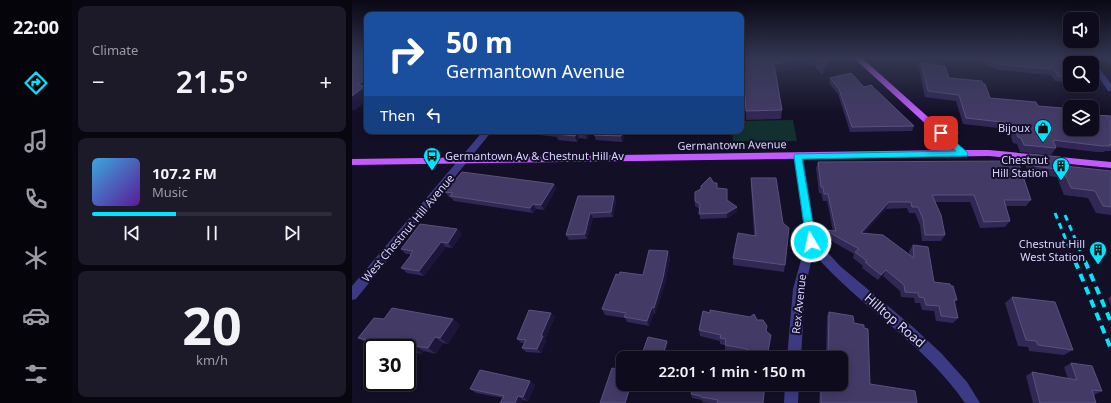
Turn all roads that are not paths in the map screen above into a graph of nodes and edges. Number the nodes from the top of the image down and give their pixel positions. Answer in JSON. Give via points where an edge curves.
{"nodes":[{"id":1,"x":879,"y":77,"type":"edge"},
{"id":2,"x":1102,"y":77,"type":"edge"},
{"id":3,"x":1111,"y":89,"type":"edge"},
{"id":4,"x":485,"y":134,"type":"edge"},
{"id":5,"x":964,"y":154,"type":"junction"},
{"id":6,"x":798,"y":156,"type":"junction"},
{"id":7,"x":463,"y":160,"type":"junction"},
{"id":8,"x":352,"y":162,"type":"edge"},
{"id":9,"x":1111,"y":165,"type":"edge"},
{"id":10,"x":811,"y":242,"type":"junction"},
{"id":11,"x":352,"y":295,"type":"edge"},
{"id":12,"x":795,"y":351,"type":"edge"},
{"id":13,"x":792,"y":391,"type":"edge"},
{"id":14,"x":791,"y":403,"type":"edge"},
{"id":15,"x":973,"y":403,"type":"edge"}],
"edges":[{"from":1,"to":5,"type":"main road"},
{"from":2,"to":3,"type":"street"},
{"from":4,"to":7,"type":"street","name":"West Chestnut Hill Avenue"},
{"from":5,"to":6,"type":"main road","name":"Germantown Avenue"},
{"from":5,"to":9,"type":"main road","name":"Germantown Avenue","via":[[1019,155]]},
{"from":6,"to":7,"type":"main road","name":"Germantown Avenue"},
{"from":6,"to":10,"type":"street","name":"Rex Avenue"},
{"from":7,"to":8,"type":"main road","name":"Germantown Avenue"},
{"from":7,"to":11,"type":"street","name":"West Chestnut Hill Avenue"},
{"from":10,"to":12,"type":"street","name":"Rex Avenue","via":[[799,289]]},
{"from":10,"to":15,"type":"street","name":"Hilltop Road","via":[[826,260],[938,358]]},
{"from":13,"to":14,"type":"street"}]}
